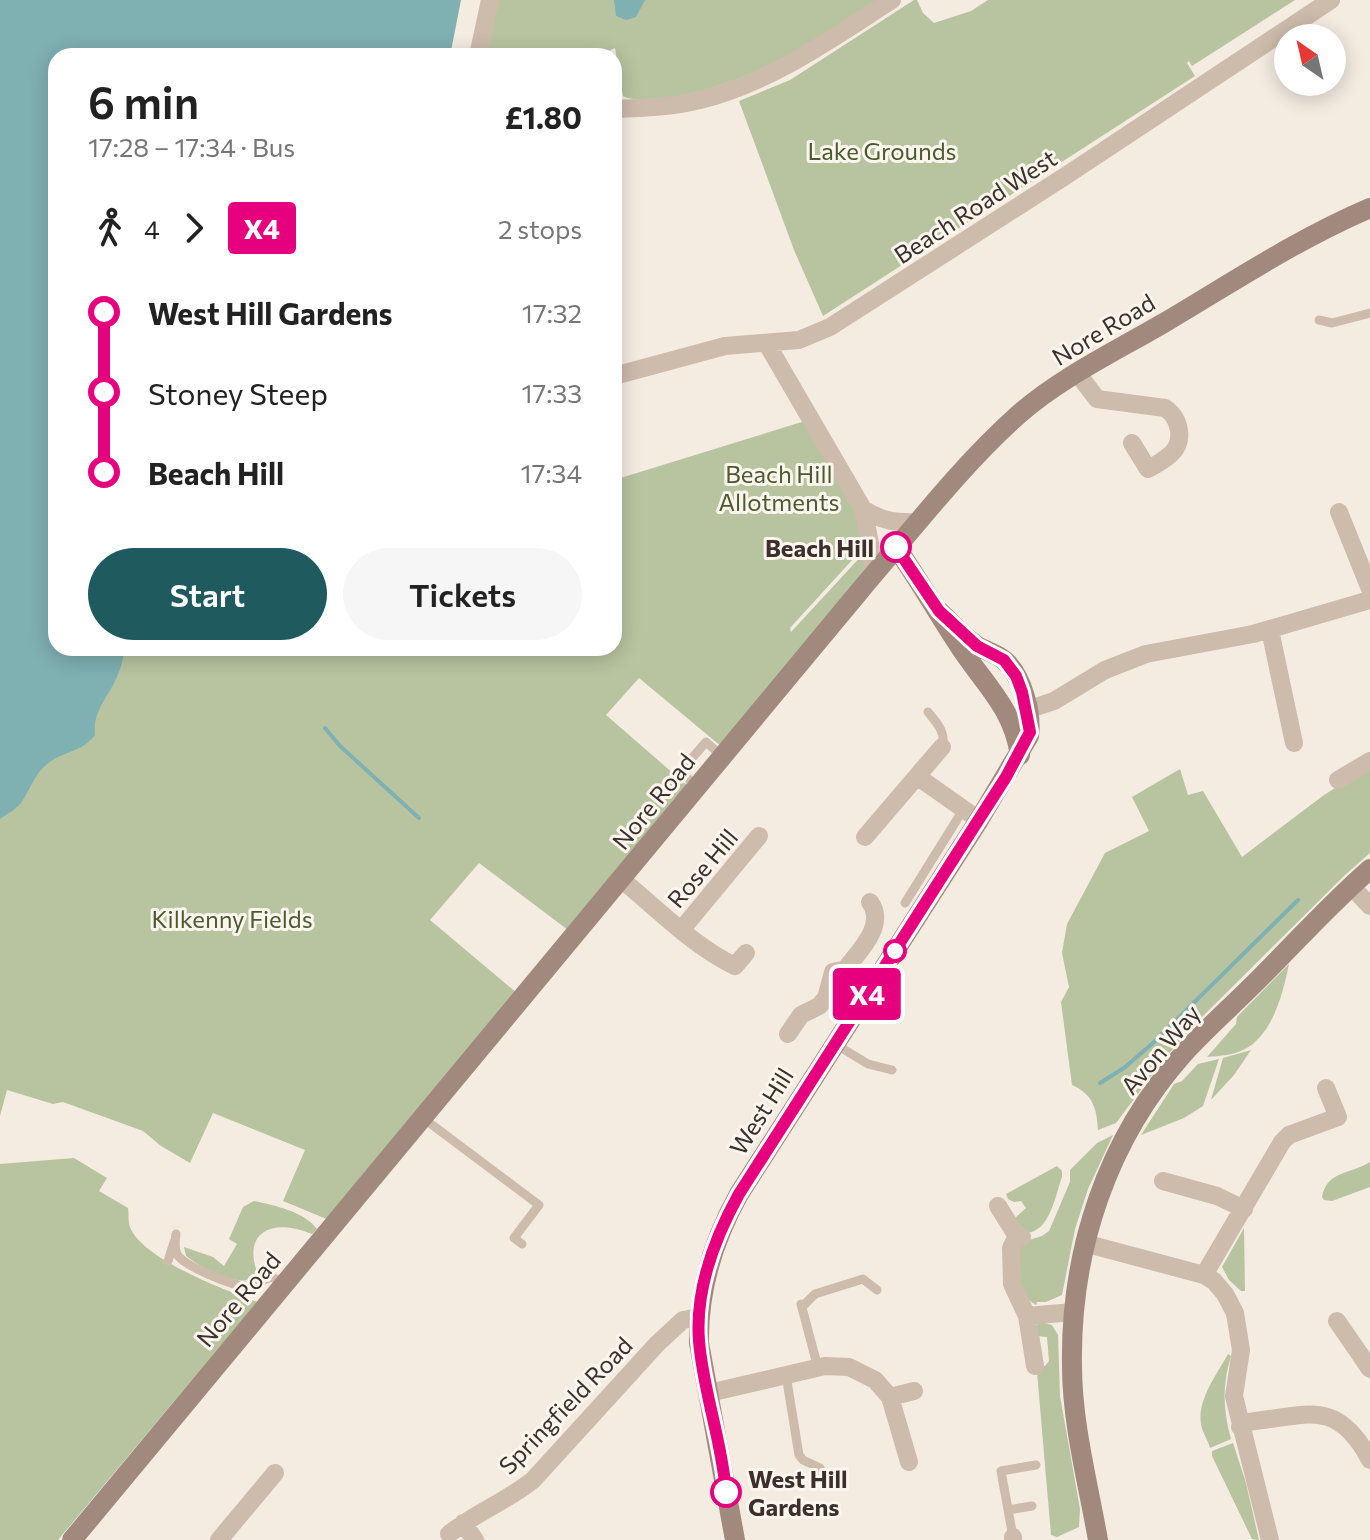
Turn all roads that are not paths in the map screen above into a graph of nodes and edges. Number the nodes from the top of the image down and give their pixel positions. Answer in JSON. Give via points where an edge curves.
{"nodes":[{"id":1,"x":490,"y":0,"type":"edge"},
{"id":2,"x":892,"y":0,"type":"edge"},
{"id":3,"x":1331,"y":0,"type":"edge"},
{"id":4,"x":480,"y":48,"type":"edge"},
{"id":5,"x":622,"y":109,"type":"edge"},
{"id":6,"x":1370,"y":208,"type":"edge"},
{"id":7,"x":1370,"y":313,"type":"edge"},
{"id":8,"x":1319,"y":320,"type":"dead end"},
{"id":9,"x":767,"y":344,"type":"junction"},
{"id":10,"x":622,"y":374,"type":"edge"},
{"id":11,"x":1078,"y":374,"type":"junction"},
{"id":12,"x":1132,"y":443,"type":"dead end"},
{"id":13,"x":863,"y":509,"type":"junction"},
{"id":14,"x":1338,"y":512,"type":"dead end"},
{"id":15,"x":918,"y":522,"type":"junction"},
{"id":16,"x":896,"y":547,"type":"junction"},
{"id":17,"x":873,"y":575,"type":"junction"},
{"id":18,"x":1370,"y":589,"type":"edge"},
{"id":19,"x":1370,"y":600,"type":"edge"},
{"id":20,"x":939,"y":611,"type":"junction"},
{"id":21,"x":1270,"y":630,"type":"junction"},
{"id":22,"x":1027,"y":710,"type":"junction"},
{"id":23,"x":928,"y":712,"type":"dead end"},
{"id":24,"x":1286,"y":734,"type":"dead end"},
{"id":25,"x":942,"y":747,"type":"joint"},
{"id":26,"x":1020,"y":755,"type":"junction"},
{"id":27,"x":1370,"y":761,"type":"edge"},
{"id":28,"x":918,"y":777,"type":"junction"},
{"id":29,"x":1338,"y":780,"type":"dead end"},
{"id":30,"x":971,"y":815,"type":"junction"},
{"id":31,"x":870,"y":828,"type":"dead end"},
{"id":32,"x":759,"y":836,"type":"dead end"},
{"id":33,"x":1370,"y":869,"type":"edge"},
{"id":34,"x":622,"y":880,"type":"junction"},
{"id":35,"x":1351,"y":886,"type":"junction"},
{"id":36,"x":870,"y":902,"type":"dead end"},
{"id":37,"x":905,"y":903,"type":"dead end"},
{"id":38,"x":1370,"y":906,"type":"edge"},
{"id":39,"x":682,"y":929,"type":"junction"},
{"id":40,"x":746,"y":953,"type":"dead end"},
{"id":41,"x":844,"y":971,"type":"junction"},
{"id":42,"x":871,"y":988,"type":"junction"},
{"id":43,"x":788,"y":1034,"type":"dead end"},
{"id":44,"x":835,"y":1044,"type":"junction"},
{"id":45,"x":892,"y":1070,"type":"dead end"},
{"id":46,"x":1326,"y":1088,"type":"dead end"},
{"id":47,"x":423,"y":1118,"type":"junction"},
{"id":48,"x":1177,"y":1181,"type":"dead end"},
{"id":49,"x":1244,"y":1209,"type":"junction"},
{"id":50,"x":1007,"y":1210,"type":"dead end"},
{"id":51,"x":1084,"y":1243,"type":"junction"},
{"id":52,"x":522,"y":1244,"type":"dead end"},
{"id":53,"x":168,"y":1261,"type":"dead end"},
{"id":54,"x":1204,"y":1275,"type":"junction"},
{"id":55,"x":286,"y":1283,"type":"junction"},
{"id":56,"x":877,"y":1290,"type":"dead end"},
{"id":57,"x":1073,"y":1312,"type":"junction"},
{"id":58,"x":1027,"y":1316,"type":"junction"},
{"id":59,"x":699,"y":1317,"type":"junction"},
{"id":60,"x":1337,"y":1321,"type":"dead end"},
{"id":61,"x":1035,"y":1366,"type":"dead end"},
{"id":62,"x":818,"y":1368,"type":"junction"},
{"id":63,"x":1370,"y":1369,"type":"edge"},
{"id":64,"x":786,"y":1375,"type":"junction"},
{"id":65,"x":914,"y":1391,"type":"dead end"},
{"id":66,"x":709,"y":1393,"type":"junction"},
{"id":67,"x":890,"y":1397,"type":"junction"},
{"id":68,"x":1240,"y":1427,"type":"junction"},
{"id":69,"x":1362,"y":1430,"type":"edge"},
{"id":70,"x":1370,"y":1460,"type":"edge"},
{"id":71,"x":909,"y":1462,"type":"dead end"},
{"id":72,"x":1036,"y":1465,"type":"dead end"},
{"id":73,"x":275,"y":1473,"type":"dead end"},
{"id":74,"x":1002,"y":1475,"type":"junction"},
{"id":75,"x":824,"y":1477,"type":"dead end"},
{"id":76,"x":988,"y":1477,"type":"dead end"},
{"id":77,"x":1032,"y":1506,"type":"dead end"},
{"id":78,"x":1008,"y":1510,"type":"junction"},
{"id":79,"x":729,"y":1538,"type":"edge"},
{"id":80,"x":1013,"y":1539,"type":"edge"},
{"id":81,"x":72,"y":1540,"type":"edge"},
{"id":82,"x":219,"y":1540,"type":"edge"},
{"id":83,"x":475,"y":1540,"type":"edge"},
{"id":84,"x":1096,"y":1540,"type":"edge"},
{"id":85,"x":1270,"y":1540,"type":"edge"}],
"edges":[{"from":1,"to":4,"type":"street"},
{"from":2,"to":5,"type":"street","via":[[749,84],[698,100]]},
{"from":3,"to":9,"type":"street","name":"Beach Road West","via":[[842,319],[799,340]]},
{"from":6,"to":11,"type":"street","name":"Nore Road","via":[[1280,254]]},
{"from":7,"to":8,"type":"lane","via":[[1332,323]]},
{"from":9,"to":10,"type":"street","name":"Beach Road West","via":[[725,346]]},
{"from":9,"to":13,"type":"street"},
{"from":11,"to":12,"type":"street","via":[[1097,399],[1165,408],[1178,423],[1175,449],[1148,469]]},
{"from":11,"to":15,"type":"street","name":"Nore Road","via":[[1018,415]]},
{"from":13,"to":15,"type":"street","via":[[892,522]]},
{"from":13,"to":17,"type":"street"},
{"from":14,"to":18,"type":"street"},
{"from":15,"to":16,"type":"street","name":"Nore Road"},
{"from":16,"to":17,"type":"street","name":"Nore Road"},
{"from":16,"to":20,"type":"street","name":"West Hill"},
{"from":17,"to":34,"type":"street","name":"Nore Road"},
{"from":19,"to":21,"type":"street"},
{"from":20,"to":22,"type":"street","name":"West Hill","via":[[969,640],[1008,665]]},
{"from":20,"to":26,"type":"street","name":"West Hill","via":[[1008,713]]},
{"from":21,"to":22,"type":"street","via":[[1146,654]]},
{"from":21,"to":24,"type":"street"},
{"from":22,"to":26,"type":"street","name":"West Hill","via":[[1030,732]]},
{"from":23,"to":25,"type":"lane","via":[[942,732]]},
{"from":25,"to":28,"type":"street"},
{"from":26,"to":30,"type":"street","name":"West Hill"},
{"from":27,"to":29,"type":"street"},
{"from":28,"to":30,"type":"street"},
{"from":28,"to":31,"type":"street"},
{"from":30,"to":37,"type":"lane"},
{"from":30,"to":42,"type":"street","name":"West Hill"},
{"from":32,"to":39,"type":"street","name":"Rose Hill"},
{"from":33,"to":35,"type":"street","name":"Avon Way"},
{"from":34,"to":39,"type":"street","name":"Rose Hill"},
{"from":34,"to":47,"type":"street","name":"Nore Road"},
{"from":35,"to":38,"type":"street"},
{"from":35,"to":51,"type":"street","name":"Avon Way","via":[[1185,1052],[1152,1094],[1110,1168]]},
{"from":36,"to":41,"type":"street","via":[[876,911],[874,927]]},
{"from":39,"to":40,"type":"street","name":"Rose Hill","via":[[735,966]]},
{"from":41,"to":42,"type":"street"},
{"from":41,"to":43,"type":"street","via":[[833,972],[827,997],[801,1015]]},
{"from":42,"to":44,"type":"street","name":"West Hill"},
{"from":44,"to":45,"type":"lane","via":[[868,1064]]},
{"from":44,"to":59,"type":"street","name":"West Hill","via":[[727,1217],[710,1258]]},
{"from":46,"to":49,"type":"street","via":[[1338,1117],[1285,1139]]},
{"from":47,"to":52,"type":"lane","via":[[539,1205],[514,1238]]},
{"from":47,"to":55,"type":"street","name":"Nore Road"},
{"from":48,"to":49,"type":"street"},
{"from":49,"to":54,"type":"street"},
{"from":50,"to":58,"type":"street","via":[[1020,1237],[1011,1248],[1013,1288]]},
{"from":51,"to":54,"type":"street"},
{"from":51,"to":57,"type":"street","name":"Avon Way"},
{"from":53,"to":55,"type":"lane","via":[[176,1233],[179,1257],[216,1277],[243,1286],[271,1277]]},
{"from":54,"to":68,"type":"street","via":[[1225,1294],[1235,1313],[1241,1341],[1234,1389]]},
{"from":55,"to":81,"type":"street","name":"Nore Road"},
{"from":56,"to":62,"type":"lane","via":[[863,1279],[815,1294],[801,1304]]},
{"from":57,"to":58,"type":"street"},
{"from":57,"to":84,"type":"street","name":"Avon Way","via":[[1075,1401]]},
{"from":58,"to":61,"type":"street"},
{"from":59,"to":66,"type":"street","name":"West Hill"},
{"from":59,"to":83,"type":"street","name":"Springfield Road","via":[[683,1320],[657,1344],[535,1477],[456,1528]]},
{"from":60,"to":63,"type":"street"},
{"from":62,"to":64,"type":"street"},
{"from":62,"to":67,"type":"street","via":[[854,1369],[875,1380]]},
{"from":64,"to":66,"type":"street"},
{"from":64,"to":75,"type":"lane","via":[[799,1455],[822,1469]]},
{"from":65,"to":67,"type":"street"},
{"from":66,"to":79,"type":"street","name":"West Hill"},
{"from":67,"to":71,"type":"street"},
{"from":68,"to":69,"type":"street","via":[[1321,1414]]},
{"from":68,"to":85,"type":"street"},
{"from":69,"to":70,"type":"street"},
{"from":72,"to":74,"type":"lane","via":[[1001,1471]]},
{"from":73,"to":82,"type":"street"},
{"from":74,"to":76,"type":"lane"},
{"from":74,"to":78,"type":"lane"},
{"from":77,"to":78,"type":"lane"},
{"from":78,"to":80,"type":"lane"}]}
